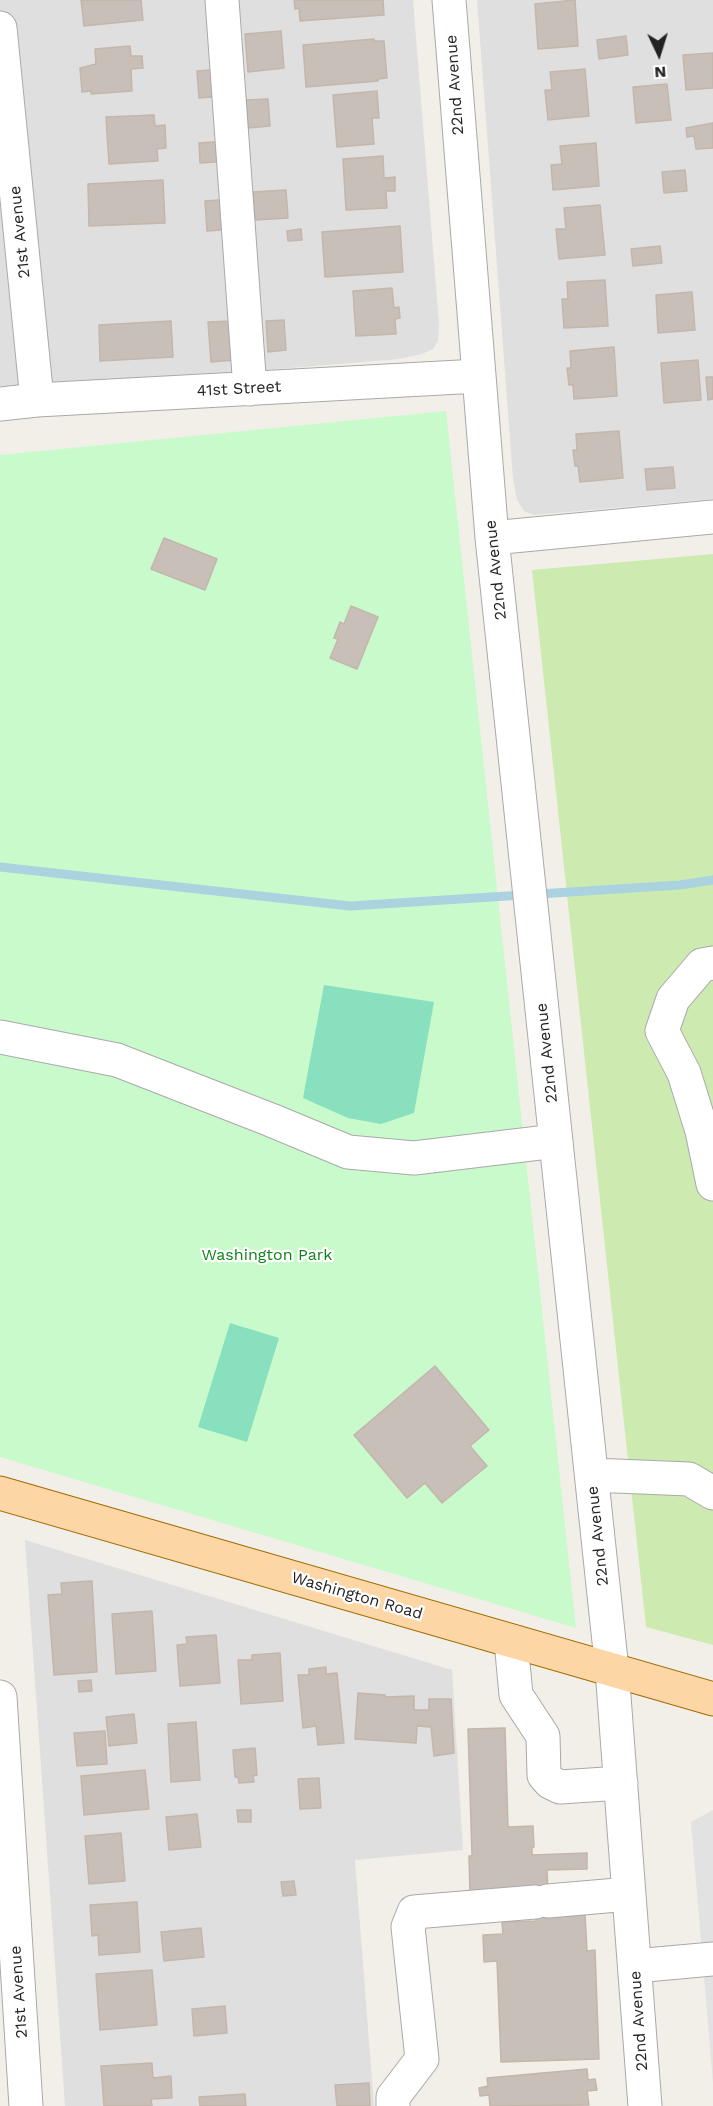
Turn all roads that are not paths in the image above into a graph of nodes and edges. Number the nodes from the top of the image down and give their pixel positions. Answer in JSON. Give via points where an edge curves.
{"nodes":[{"id":1,"x":222,"y":0,"type":"edge"},
{"id":2,"x":449,"y":0,"type":"edge"},
{"id":3,"x":0,"y":28,"type":"edge"},
{"id":4,"x":478,"y":376,"type":"junction"},
{"id":5,"x":250,"y":389,"type":"junction"},
{"id":6,"x":37,"y":400,"type":"junction"},
{"id":7,"x":0,"y":404,"type":"edge"},
{"id":8,"x":713,"y":517,"type":"edge"},
{"id":9,"x":492,"y":538,"type":"junction"},
{"id":10,"x":713,"y":963,"type":"edge"},
{"id":11,"x":0,"y":1036,"type":"edge"},
{"id":12,"x":556,"y":1141,"type":"junction"},
{"id":13,"x":713,"y":1184,"type":"edge"},
{"id":14,"x":592,"y":1475,"type":"junction"},
{"id":15,"x":0,"y":1493,"type":"edge"},
{"id":16,"x":713,"y":1493,"type":"edge"},
{"id":17,"x":511,"y":1641,"type":"junction"},
{"id":18,"x":612,"y":1670,"type":"junction"},
{"id":19,"x":0,"y":1697,"type":"edge"},
{"id":20,"x":713,"y":1699,"type":"edge"},
{"id":21,"x":621,"y":1784,"type":"junction"},
{"id":22,"x":3,"y":1805,"type":"edge"},
{"id":23,"x":629,"y":1894,"type":"junction"},
{"id":24,"x":713,"y":1959,"type":"edge"},
{"id":25,"x":635,"y":1966,"type":"junction"},
{"id":26,"x":27,"y":2106,"type":"edge"},
{"id":27,"x":393,"y":2106,"type":"edge"},
{"id":28,"x":645,"y":2106,"type":"edge"}],
"edges":[{"from":1,"to":5,"type":"street"},
{"from":2,"to":4,"type":"street","name":"22nd Avenue"},
{"from":3,"to":6,"type":"street","name":"21st Avenue"},
{"from":4,"to":5,"type":"street","name":"41st Street"},
{"from":4,"to":9,"type":"street","name":"22nd Avenue"},
{"from":5,"to":6,"type":"street","name":"41st Street"},
{"from":6,"to":7,"type":"street","name":"41st Street"},
{"from":8,"to":9,"type":"street"},
{"from":9,"to":12,"type":"street","name":"22nd Avenue"},
{"from":10,"to":13,"type":"street","via":[[702,965],[673,999],[662,1031],[684,1073]]},
{"from":11,"to":12,"type":"street","via":[[117,1060],[348,1152],[414,1158]]},
{"from":12,"to":14,"type":"street","name":"22nd Avenue"},
{"from":14,"to":16,"type":"street","via":[[689,1479]]},
{"from":14,"to":18,"type":"street","name":"22nd Avenue"},
{"from":15,"to":17,"type":"main road","name":"Washington Road"},
{"from":17,"to":18,"type":"main road","name":"Washington Road"},
{"from":17,"to":21,"type":"street","via":[[516,1695],[543,1736],[544,1774],[550,1782],[560,1787]]},
{"from":18,"to":20,"type":"main road","name":"Washington Road"},
{"from":18,"to":21,"type":"street","name":"22nd Avenue"},
{"from":19,"to":22,"type":"street","name":"21st Avenue"},
{"from":21,"to":23,"type":"street","name":"22nd Avenue"},
{"from":22,"to":26,"type":"street","name":"21st Avenue"},
{"from":23,"to":25,"type":"street","name":"22nd Avenue"},
{"from":23,"to":27,"type":"street","via":[[414,1912],[408,1927],[422,2059],[393,2097]]},
{"from":24,"to":25,"type":"street"},
{"from":25,"to":28,"type":"street","name":"22nd Avenue"}]}
